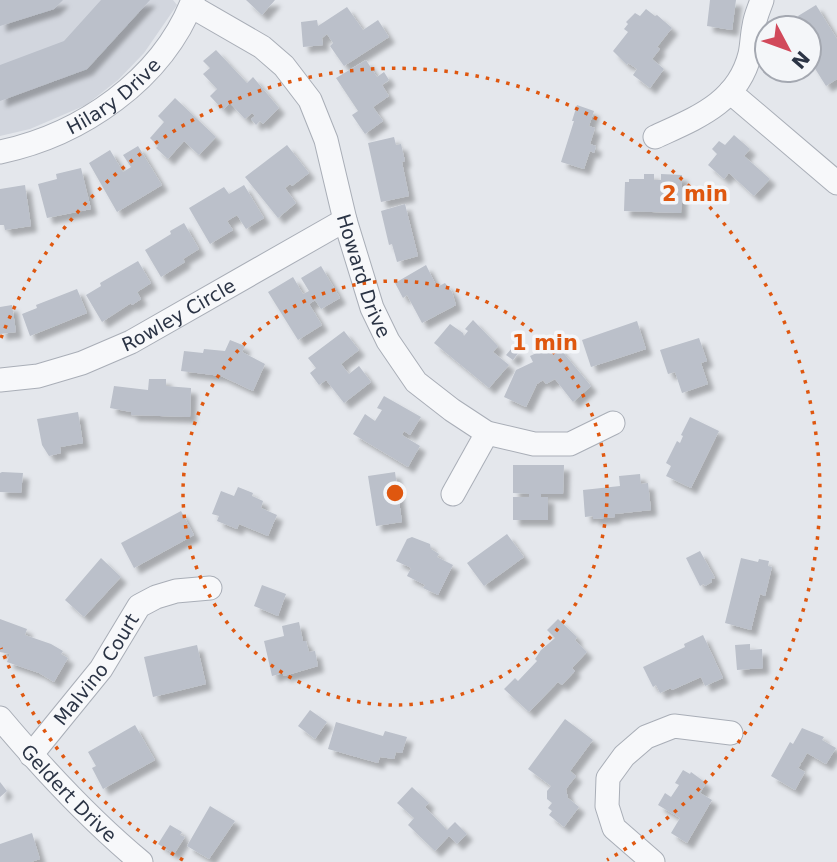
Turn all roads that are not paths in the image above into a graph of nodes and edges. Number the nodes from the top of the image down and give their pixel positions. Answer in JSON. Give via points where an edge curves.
{"nodes":[{"id":1,"x":762,"y":0,"type":"edge"},
{"id":2,"x":192,"y":3,"type":"edge"},
{"id":3,"x":730,"y":92,"type":"junction"},
{"id":4,"x":655,"y":137,"type":"dead end"},
{"id":5,"x":0,"y":152,"type":"edge"},
{"id":6,"x":837,"y":183,"type":"edge"},
{"id":7,"x":345,"y":220,"type":"junction"},
{"id":8,"x":0,"y":380,"type":"edge"},
{"id":9,"x":613,"y":423,"type":"dead end"},
{"id":10,"x":488,"y":433,"type":"junction"},
{"id":11,"x":453,"y":494,"type":"dead end"},
{"id":12,"x":210,"y":589,"type":"dead end"},
{"id":13,"x":0,"y":718,"type":"edge"},
{"id":14,"x":731,"y":733,"type":"dead end"},
{"id":15,"x":31,"y":755,"type":"junction"},
{"id":16,"x":141,"y":862,"type":"edge"},
{"id":17,"x":653,"y":862,"type":"edge"}],
"edges":[{"from":1,"to":3,"type":"street","via":[[750,55]]},
{"from":2,"to":5,"type":"street","name":"Hilary Drive","via":[[164,51],[121,95],[77,125],[30,146]]},
{"from":2,"to":7,"type":"street","name":"Howard Drive","via":[[262,47],[284,66],[310,100],[326,140]]},
{"from":3,"to":4,"type":"street","via":[[713,108]]},
{"from":3,"to":6,"type":"street"},
{"from":7,"to":8,"type":"street","name":"Rowley Circle","via":[[131,342],[38,376]]},
{"from":7,"to":10,"type":"street","name":"Howard Drive","via":[[372,308],[388,341],[416,382]]},
{"from":9,"to":10,"type":"street","name":"Howard Drive","via":[[570,444],[534,444]]},
{"from":10,"to":11,"type":"street"},
{"from":12,"to":15,"type":"street","name":"Malvino Court","via":[[176,591],[139,606],[101,668]]},
{"from":13,"to":15,"type":"street","name":"Geldert Drive"},
{"from":14,"to":17,"type":"street","via":[[674,726],[646,737],[608,778],[607,806],[614,828]]},
{"from":15,"to":16,"type":"street","name":"Geldert Drive"}]}
